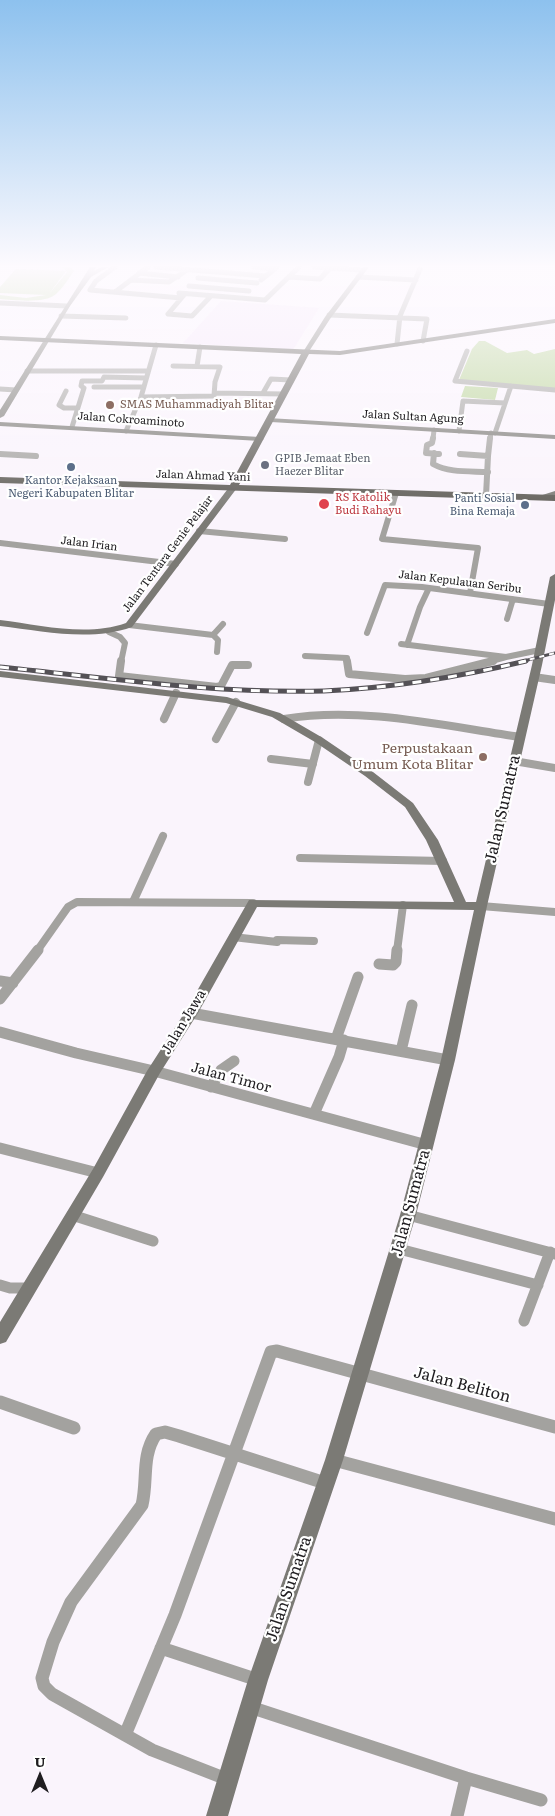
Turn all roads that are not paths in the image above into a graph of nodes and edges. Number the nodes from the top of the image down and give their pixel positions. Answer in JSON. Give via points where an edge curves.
{"nodes":[{"id":1,"x":467,"y":351,"type":"dead end"},
{"id":2,"x":39,"y":352,"type":"edge"},
{"id":3,"x":154,"y":352,"type":"edge"},
{"id":4,"x":199,"y":352,"type":"edge"},
{"id":5,"x":301,"y":352,"type":"edge"},
{"id":6,"x":306,"y":352,"type":"junction"},
{"id":7,"x":348,"y":352,"type":"edge"},
{"id":8,"x":340,"y":353,"type":"junction"},
{"id":9,"x":300,"y":363,"type":"junction"},
{"id":10,"x":173,"y":366,"type":"dead end"},
{"id":11,"x":197,"y":366,"type":"junction"},
{"id":12,"x":83,"y":370,"type":"junction"},
{"id":13,"x":148,"y":370,"type":"junction"},
{"id":14,"x":27,"y":371,"type":"junction"},
{"id":15,"x":146,"y":378,"type":"junction"},
{"id":16,"x":291,"y":380,"type":"junction"},
{"id":17,"x":82,"y":384,"type":"junction"},
{"id":18,"x":511,"y":386,"type":"junction"},
{"id":19,"x":143,"y":388,"type":"junction"},
{"id":20,"x":0,"y":389,"type":"edge"},
{"id":21,"x":16,"y":390,"type":"junction"},
{"id":22,"x":555,"y":390,"type":"edge"},
{"id":23,"x":66,"y":391,"type":"dead end"},
{"id":24,"x":215,"y":393,"type":"junction"},
{"id":25,"x":263,"y":393,"type":"junction"},
{"id":26,"x":284,"y":394,"type":"junction"},
{"id":27,"x":141,"y":397,"type":"junction"},
{"id":28,"x":505,"y":403,"type":"junction"},
{"id":29,"x":76,"y":408,"type":"junction"},
{"id":30,"x":0,"y":416,"type":"edge"},
{"id":31,"x":271,"y":420,"type":"junction"},
{"id":32,"x":0,"y":424,"type":"edge"},
{"id":33,"x":72,"y":427,"type":"junction"},
{"id":34,"x":434,"y":430,"type":"junction"},
{"id":35,"x":126,"y":431,"type":"junction"},
{"id":36,"x":459,"y":431,"type":"junction"},
{"id":37,"x":493,"y":433,"type":"junction"},
{"id":38,"x":555,"y":437,"type":"edge"},
{"id":39,"x":260,"y":439,"type":"junction"},
{"id":40,"x":436,"y":453,"type":"joint"},
{"id":41,"x":0,"y":454,"type":"edge"},
{"id":42,"x":460,"y":454,"type":"dead end"},
{"id":43,"x":36,"y":456,"type":"dead end"},
{"id":44,"x":488,"y":456,"type":"junction"},
{"id":45,"x":488,"y":472,"type":"junction"},
{"id":46,"x":0,"y":480,"type":"edge"},
{"id":47,"x":233,"y":488,"type":"junction"},
{"id":48,"x":392,"y":493,"type":"junction"},
{"id":49,"x":555,"y":493,"type":"edge"},
{"id":50,"x":486,"y":496,"type":"junction"},
{"id":51,"x":538,"y":498,"type":"junction"},
{"id":52,"x":555,"y":498,"type":"edge"},
{"id":53,"x":200,"y":531,"type":"junction"},
{"id":54,"x":285,"y":539,"type":"dead end"},
{"id":55,"x":0,"y":543,"type":"edge"},
{"id":56,"x":176,"y":564,"type":"junction"},
{"id":57,"x":555,"y":577,"type":"edge"},
{"id":58,"x":429,"y":588,"type":"junction"},
{"id":59,"x":470,"y":593,"type":"junction"},
{"id":60,"x":513,"y":599,"type":"junction"},
{"id":61,"x":552,"y":604,"type":"edge"},
{"id":62,"x":507,"y":619,"type":"dead end"},
{"id":63,"x":0,"y":623,"type":"edge"},
{"id":64,"x":223,"y":624,"type":"dead end"},
{"id":65,"x":128,"y":625,"type":"junction"},
{"id":66,"x":109,"y":632,"type":"junction"},
{"id":67,"x":367,"y":633,"type":"dead end"},
{"id":68,"x":214,"y":635,"type":"junction"},
{"id":69,"x":540,"y":650,"type":"junction"},
{"id":70,"x":216,"y":652,"type":"dead end"},
{"id":71,"x":305,"y":656,"type":"dead end"},
{"id":72,"x":506,"y":656,"type":"junction"},
{"id":73,"x":248,"y":664,"type":"dead end"},
{"id":74,"x":0,"y":674,"type":"edge"},
{"id":75,"x":538,"y":678,"type":"junction"},
{"id":76,"x":555,"y":680,"type":"edge"},
{"id":77,"x":176,"y":693,"type":"junction"},
{"id":78,"x":236,"y":702,"type":"junction"},
{"id":79,"x":280,"y":717,"type":"junction"},
{"id":80,"x":164,"y":719,"type":"dead end"},
{"id":81,"x":520,"y":737,"type":"junction"},
{"id":82,"x":216,"y":739,"type":"dead end"},
{"id":83,"x":319,"y":740,"type":"junction"},
{"id":84,"x":271,"y":759,"type":"dead end"},
{"id":85,"x":514,"y":761,"type":"junction"},
{"id":86,"x":313,"y":764,"type":"junction"},
{"id":87,"x":555,"y":768,"type":"edge"},
{"id":88,"x":308,"y":782,"type":"dead end"},
{"id":89,"x":164,"y":836,"type":"dead end"},
{"id":90,"x":300,"y":858,"type":"dead end"},
{"id":91,"x":443,"y":861,"type":"junction"},
{"id":92,"x":133,"y":902,"type":"junction"},
{"id":93,"x":253,"y":903,"type":"junction"},
{"id":94,"x":403,"y":905,"type":"junction"},
{"id":95,"x":462,"y":906,"type":"junction"},
{"id":96,"x":481,"y":906,"type":"junction"},
{"id":97,"x":555,"y":912,"type":"edge"},
{"id":98,"x":233,"y":937,"type":"junction"},
{"id":99,"x":314,"y":941,"type":"dead end"},
{"id":100,"x":379,"y":964,"type":"dead end"},
{"id":101,"x":358,"y":977,"type":"dead end"},
{"id":102,"x":0,"y":981,"type":"edge"},
{"id":103,"x":13,"y":983,"type":"junction"},
{"id":104,"x":0,"y":999,"type":"edge"},
{"id":105,"x":412,"y":1004,"type":"dead end"},
{"id":106,"x":191,"y":1014,"type":"junction"},
{"id":107,"x":0,"y":1032,"type":"edge"},
{"id":108,"x":340,"y":1040,"type":"junction"},
{"id":109,"x":400,"y":1051,"type":"junction"},
{"id":110,"x":448,"y":1060,"type":"junction"},
{"id":111,"x":234,"y":1062,"type":"dead end"},
{"id":112,"x":154,"y":1071,"type":"junction"},
{"id":113,"x":211,"y":1087,"type":"junction"},
{"id":114,"x":314,"y":1114,"type":"junction"},
{"id":115,"x":426,"y":1145,"type":"junction"},
{"id":116,"x":0,"y":1148,"type":"edge"},
{"id":117,"x":98,"y":1173,"type":"junction"},
{"id":118,"x":72,"y":1215,"type":"junction"},
{"id":119,"x":408,"y":1215,"type":"junction"},
{"id":120,"x":153,"y":1241,"type":"dead end"},
{"id":121,"x":399,"y":1250,"type":"junction"},
{"id":122,"x":552,"y":1253,"type":"edge"},
{"id":123,"x":0,"y":1285,"type":"edge"},
{"id":124,"x":538,"y":1285,"type":"junction"},
{"id":125,"x":30,"y":1288,"type":"junction"},
{"id":126,"x":524,"y":1321,"type":"dead end"},
{"id":127,"x":0,"y":1337,"type":"edge"},
{"id":128,"x":361,"y":1374,"type":"junction"},
{"id":129,"x":0,"y":1402,"type":"edge"},
{"id":130,"x":555,"y":1427,"type":"edge"},
{"id":131,"x":74,"y":1428,"type":"dead end"},
{"id":132,"x":233,"y":1452,"type":"junction"},
{"id":133,"x":334,"y":1460,"type":"junction"},
{"id":134,"x":325,"y":1482,"type":"junction"},
{"id":135,"x":555,"y":1518,"type":"edge"},
{"id":136,"x":161,"y":1648,"type":"junction"},
{"id":137,"x":258,"y":1680,"type":"junction"},
{"id":138,"x":250,"y":1707,"type":"junction"},
{"id":139,"x":125,"y":1734,"type":"junction"},
{"id":140,"x":466,"y":1778,"type":"junction"},
{"id":141,"x":228,"y":1780,"type":"junction"},
{"id":142,"x":541,"y":1800,"type":"dead end"},
{"id":143,"x":217,"y":1816,"type":"edge"},
{"id":144,"x":457,"y":1816,"type":"edge"}],
"edges":[{"from":1,"to":18,"type":"street","via":[[454,380]]},
{"from":2,"to":14,"type":"main road"},
{"from":3,"to":13,"type":"street"},
{"from":4,"to":11,"type":"street"},
{"from":5,"to":6,"type":"main road"},
{"from":6,"to":8,"type":"main road"},
{"from":6,"to":9,"type":"main road"},
{"from":7,"to":8,"type":"main road"},
{"from":8,"to":9,"type":"main road"},
{"from":9,"to":16,"type":"main road"},
{"from":10,"to":11,"type":"street"},
{"from":11,"to":24,"type":"street","via":[[220,368]]},
{"from":12,"to":13,"type":"street"},
{"from":12,"to":14,"type":"street"},
{"from":12,"to":17,"type":"street"},
{"from":13,"to":15,"type":"street"},
{"from":14,"to":21,"type":"main road"},
{"from":15,"to":17,"type":"street","via":[[104,377],[102,382]]},
{"from":15,"to":19,"type":"street"},
{"from":16,"to":25,"type":"street","via":[[271,379]]},
{"from":16,"to":26,"type":"main road"},
{"from":17,"to":19,"type":"street"},
{"from":17,"to":29,"type":"street","via":[[84,388]]},
{"from":18,"to":22,"type":"street"},
{"from":18,"to":28,"type":"street"},
{"from":19,"to":27,"type":"street"},
{"from":20,"to":21,"type":"street"},
{"from":21,"to":30,"type":"main road"},
{"from":23,"to":29,"type":"street","via":[[59,405]]},
{"from":24,"to":25,"type":"street"},
{"from":24,"to":27,"type":"street","via":[[211,398]]},
{"from":25,"to":26,"type":"street"},
{"from":26,"to":31,"type":"main road"},
{"from":27,"to":35,"type":"street"},
{"from":28,"to":36,"type":"street","via":[[463,401]]},
{"from":28,"to":37,"type":"street"},
{"from":29,"to":33,"type":"street"},
{"from":31,"to":34,"type":"main road","name":"Jalan Sultan Agung"},
{"from":31,"to":39,"type":"main road"},
{"from":32,"to":33,"type":"main road","name":"Jalan Cokroaminoto"},
{"from":33,"to":35,"type":"main road","name":"Jalan Cokroaminoto"},
{"from":34,"to":36,"type":"main road","name":"Jalan Sultan Agung"},
{"from":34,"to":40,"type":"street","via":[[432,443],[426,452]]},
{"from":35,"to":39,"type":"main road","name":"Jalan Cokroaminoto"},
{"from":36,"to":37,"type":"main road","name":"Jalan Sultan Agung"},
{"from":37,"to":38,"type":"main road","name":"Jalan Sultan Agung"},
{"from":37,"to":44,"type":"street"},
{"from":39,"to":47,"type":"main road"},
{"from":40,"to":45,"type":"street","via":[[435,466]]},
{"from":41,"to":43,"type":"street"},
{"from":42,"to":44,"type":"street"},
{"from":44,"to":45,"type":"street"},
{"from":45,"to":50,"type":"street"},
{"from":46,"to":47,"type":"main road","name":"Jalan Ahmad Yani"},
{"from":47,"to":48,"type":"main road","name":"Jalan Ahmad Yani"},
{"from":47,"to":53,"type":"main road","name":"Jalan Tentara Genie Pelajar"},
{"from":48,"to":50,"type":"main road","name":"Jalan Ahmad Yani"},
{"from":48,"to":59,"type":"street","via":[[382,539],[478,548]]},
{"from":49,"to":51,"type":"main road"},
{"from":50,"to":51,"type":"main road","name":"Jalan Ahmad Yani"},
{"from":51,"to":52,"type":"main road","name":"Jalan Ahmad Yani"},
{"from":53,"to":54,"type":"street"},
{"from":53,"to":56,"type":"main road","name":"Jalan Tentara Genie Pelajar"},
{"from":55,"to":56,"type":"street","name":"Jalan Irian"},
{"from":56,"to":65,"type":"main road","name":"Jalan Tentara Genie Pelajar"},
{"from":57,"to":61,"type":"main road","name":"Jalan Sumatra"},
{"from":58,"to":59,"type":"street","name":"Jalan Kepulauan Seribu"},
{"from":58,"to":67,"type":"street","name":"Jalan Kepulauan Seribu","via":[[383,586]]},
{"from":58,"to":72,"type":"street","via":[[404,645]]},
{"from":59,"to":60,"type":"street","name":"Jalan Kepulauan Seribu"},
{"from":60,"to":61,"type":"street","name":"Jalan Kepulauan Seribu"},
{"from":60,"to":62,"type":"street"},
{"from":61,"to":69,"type":"main road","name":"Jalan Sumatra"},
{"from":63,"to":66,"type":"main road","name":"Jalan Tentara Genie Pelajar"},
{"from":64,"to":68,"type":"street"},
{"from":65,"to":66,"type":"main road","name":"Jalan Tentara Genie Pelajar"},
{"from":65,"to":68,"type":"street"},
{"from":66,"to":73,"type":"street","via":[[124,643],[119,676],[219,687],[232,665]]},
{"from":68,"to":70,"type":"street","via":[[218,640]]},
{"from":69,"to":72,"type":"street"},
{"from":69,"to":75,"type":"main road","name":"Jalan Sumatra"},
{"from":71,"to":72,"type":"street","via":[[347,658],[348,674],[415,679]]},
{"from":74,"to":77,"type":"main road"},
{"from":75,"to":76,"type":"street"},
{"from":75,"to":81,"type":"main road","name":"Jalan Sumatra"},
{"from":77,"to":78,"type":"main road"},
{"from":77,"to":80,"type":"street"},
{"from":78,"to":79,"type":"main road"},
{"from":78,"to":82,"type":"street"},
{"from":79,"to":81,"type":"street","via":[[366,715]]},
{"from":79,"to":83,"type":"main road"},
{"from":81,"to":85,"type":"main road","name":"Jalan Sumatra"},
{"from":83,"to":86,"type":"street"},
{"from":83,"to":91,"type":"main road","via":[[409,805]]},
{"from":84,"to":86,"type":"street"},
{"from":85,"to":87,"type":"street"},
{"from":85,"to":96,"type":"main road","name":"Jalan Sumatra"},
{"from":86,"to":88,"type":"street"},
{"from":89,"to":92,"type":"street"},
{"from":90,"to":91,"type":"street"},
{"from":91,"to":95,"type":"main road"},
{"from":92,"to":93,"type":"street"},
{"from":92,"to":103,"type":"street","via":[[71,904]]},
{"from":93,"to":94,"type":"main road"},
{"from":93,"to":98,"type":"main road","name":"Jalan Jawa"},
{"from":94,"to":95,"type":"main road"},
{"from":94,"to":100,"type":"street","via":[[396,962],[393,965]]},
{"from":95,"to":96,"type":"main road"},
{"from":96,"to":97,"type":"street"},
{"from":96,"to":110,"type":"main road","name":"Jalan Sumatra"},
{"from":98,"to":99,"type":"street","via":[[277,942]]},
{"from":98,"to":106,"type":"main road","name":"Jalan Jawa"},
{"from":101,"to":108,"type":"street"},
{"from":102,"to":103,"type":"street"},
{"from":103,"to":104,"type":"street"},
{"from":105,"to":109,"type":"street"},
{"from":106,"to":108,"type":"street"},
{"from":106,"to":112,"type":"main road","name":"Jalan Jawa"},
{"from":107,"to":112,"type":"street","name":"Jalan Timor"},
{"from":108,"to":109,"type":"street"},
{"from":108,"to":114,"type":"street","via":[[339,1057]]},
{"from":109,"to":110,"type":"street"},
{"from":110,"to":115,"type":"main road","name":"Jalan Sumatra"},
{"from":111,"to":113,"type":"street","via":[[221,1070]]},
{"from":112,"to":113,"type":"street","name":"Jalan Timor"},
{"from":112,"to":117,"type":"main road","name":"Jalan Jawa"},
{"from":113,"to":114,"type":"street","name":"Jalan Timor"},
{"from":114,"to":115,"type":"street","name":"Jalan Timor"},
{"from":115,"to":119,"type":"main road","name":"Jalan Sumatra"},
{"from":116,"to":117,"type":"street"},
{"from":117,"to":118,"type":"main road","name":"Jalan Jawa"},
{"from":118,"to":120,"type":"street"},
{"from":118,"to":125,"type":"main road","name":"Jalan Jawa"},
{"from":119,"to":121,"type":"main road","name":"Jalan Sumatra"},
{"from":119,"to":122,"type":"street"},
{"from":121,"to":124,"type":"street"},
{"from":121,"to":128,"type":"main road","name":"Jalan Sumatra"},
{"from":122,"to":124,"type":"street"},
{"from":123,"to":125,"type":"street"},
{"from":124,"to":126,"type":"street"},
{"from":125,"to":127,"type":"main road","name":"Jalan Jawa"},
{"from":128,"to":130,"type":"street","name":"Jalan Beliton"},
{"from":128,"to":132,"type":"street","name":"Jalan Beliton","via":[[273,1351]]},
{"from":128,"to":133,"type":"main road","name":"Jalan Sumatra"},
{"from":129,"to":131,"type":"street"},
{"from":132,"to":134,"type":"street"},
{"from":132,"to":136,"type":"street"},
{"from":132,"to":139,"type":"street","via":[[165,1432],[156,1434],[146,1450],[142,1505],[71,1602],[53,1642],[42,1678],[44,1686],[52,1694]]},
{"from":133,"to":134,"type":"main road","name":"Jalan Sumatra"},
{"from":133,"to":135,"type":"street","via":[[536,1516]]},
{"from":134,"to":137,"type":"main road","name":"Jalan Sumatra"},
{"from":136,"to":137,"type":"street"},
{"from":136,"to":139,"type":"street"},
{"from":137,"to":138,"type":"main road","name":"Jalan Sumatra"},
{"from":138,"to":140,"type":"street"},
{"from":138,"to":141,"type":"main road","name":"Jalan Sumatra"},
{"from":139,"to":141,"type":"street","via":[[152,1750]]},
{"from":140,"to":142,"type":"street"},
{"from":140,"to":144,"type":"street"},
{"from":141,"to":143,"type":"main road","name":"Jalan Sumatra"}]}
